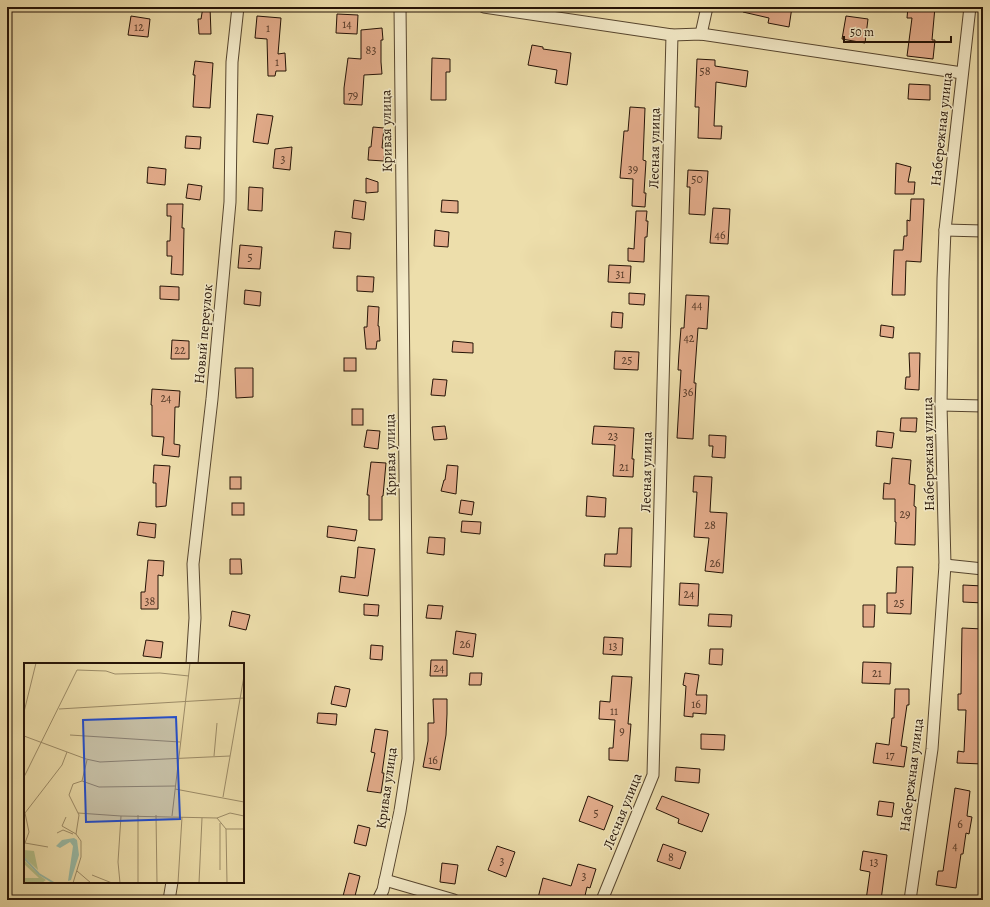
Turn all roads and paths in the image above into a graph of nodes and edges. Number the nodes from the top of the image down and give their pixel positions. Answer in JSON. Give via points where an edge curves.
{"nodes":[{"id":1,"x":238,"y":7,"type":"edge"},
{"id":2,"x":400,"y":7,"type":"edge"},
{"id":3,"x":484,"y":7,"type":"edge"},
{"id":4,"x":707,"y":7,"type":"edge"},
{"id":5,"x":970,"y":7,"type":"edge"},
{"id":6,"x":701,"y":34,"type":"junction"},
{"id":7,"x":672,"y":35,"type":"junction"},
{"id":8,"x":962,"y":73,"type":"junction"},
{"id":9,"x":945,"y":230,"type":"junction"},
{"id":10,"x":983,"y":231,"type":"edge"},
{"id":11,"x":941,"y":405,"type":"junction"},
{"id":12,"x":983,"y":406,"type":"edge"},
{"id":13,"x":945,"y":565,"type":"junction"},
{"id":14,"x":983,"y":569,"type":"edge"},
{"id":15,"x":192,"y":663,"type":"edge"},
{"id":16,"x":385,"y":880,"type":"junction"},
{"id":17,"x":172,"y":883,"type":"edge"},
{"id":18,"x":169,"y":900,"type":"edge"},
{"id":19,"x":378,"y":900,"type":"edge"},
{"id":20,"x":454,"y":900,"type":"edge"},
{"id":21,"x":602,"y":900,"type":"edge"},
{"id":22,"x":910,"y":900,"type":"edge"}],
"edges":[{"from":1,"to":15,"type":"street","name":"Новый переулок","via":[[232,62],[230,202],[212,399],[193,564],[195,618]]},
{"from":2,"to":16,"type":"street","name":"Кривая улица","via":[[408,759]]},
{"from":3,"to":7,"type":"street"},
{"from":4,"to":6,"type":"street"},
{"from":5,"to":8,"type":"street","name":"Набережная улица"},
{"from":6,"to":7,"type":"street"},
{"from":6,"to":8,"type":"street"},
{"from":7,"to":21,"type":"street","name":"Лесная улица","via":[[654,775]]},
{"from":8,"to":9,"type":"street","name":"Набережная улица"},
{"from":9,"to":10,"type":"street"},
{"from":9,"to":11,"type":"street","name":"Набережная улица"},
{"from":11,"to":12,"type":"street"},
{"from":11,"to":13,"type":"street","name":"Набережная улица"},
{"from":13,"to":14,"type":"street"},
{"from":13,"to":22,"type":"street","name":"Набережная улица","via":[[932,749]]},
{"from":16,"to":19,"type":"street","name":"Кривая улица"},
{"from":16,"to":20,"type":"street"},
{"from":17,"to":18,"type":"street"}]}
